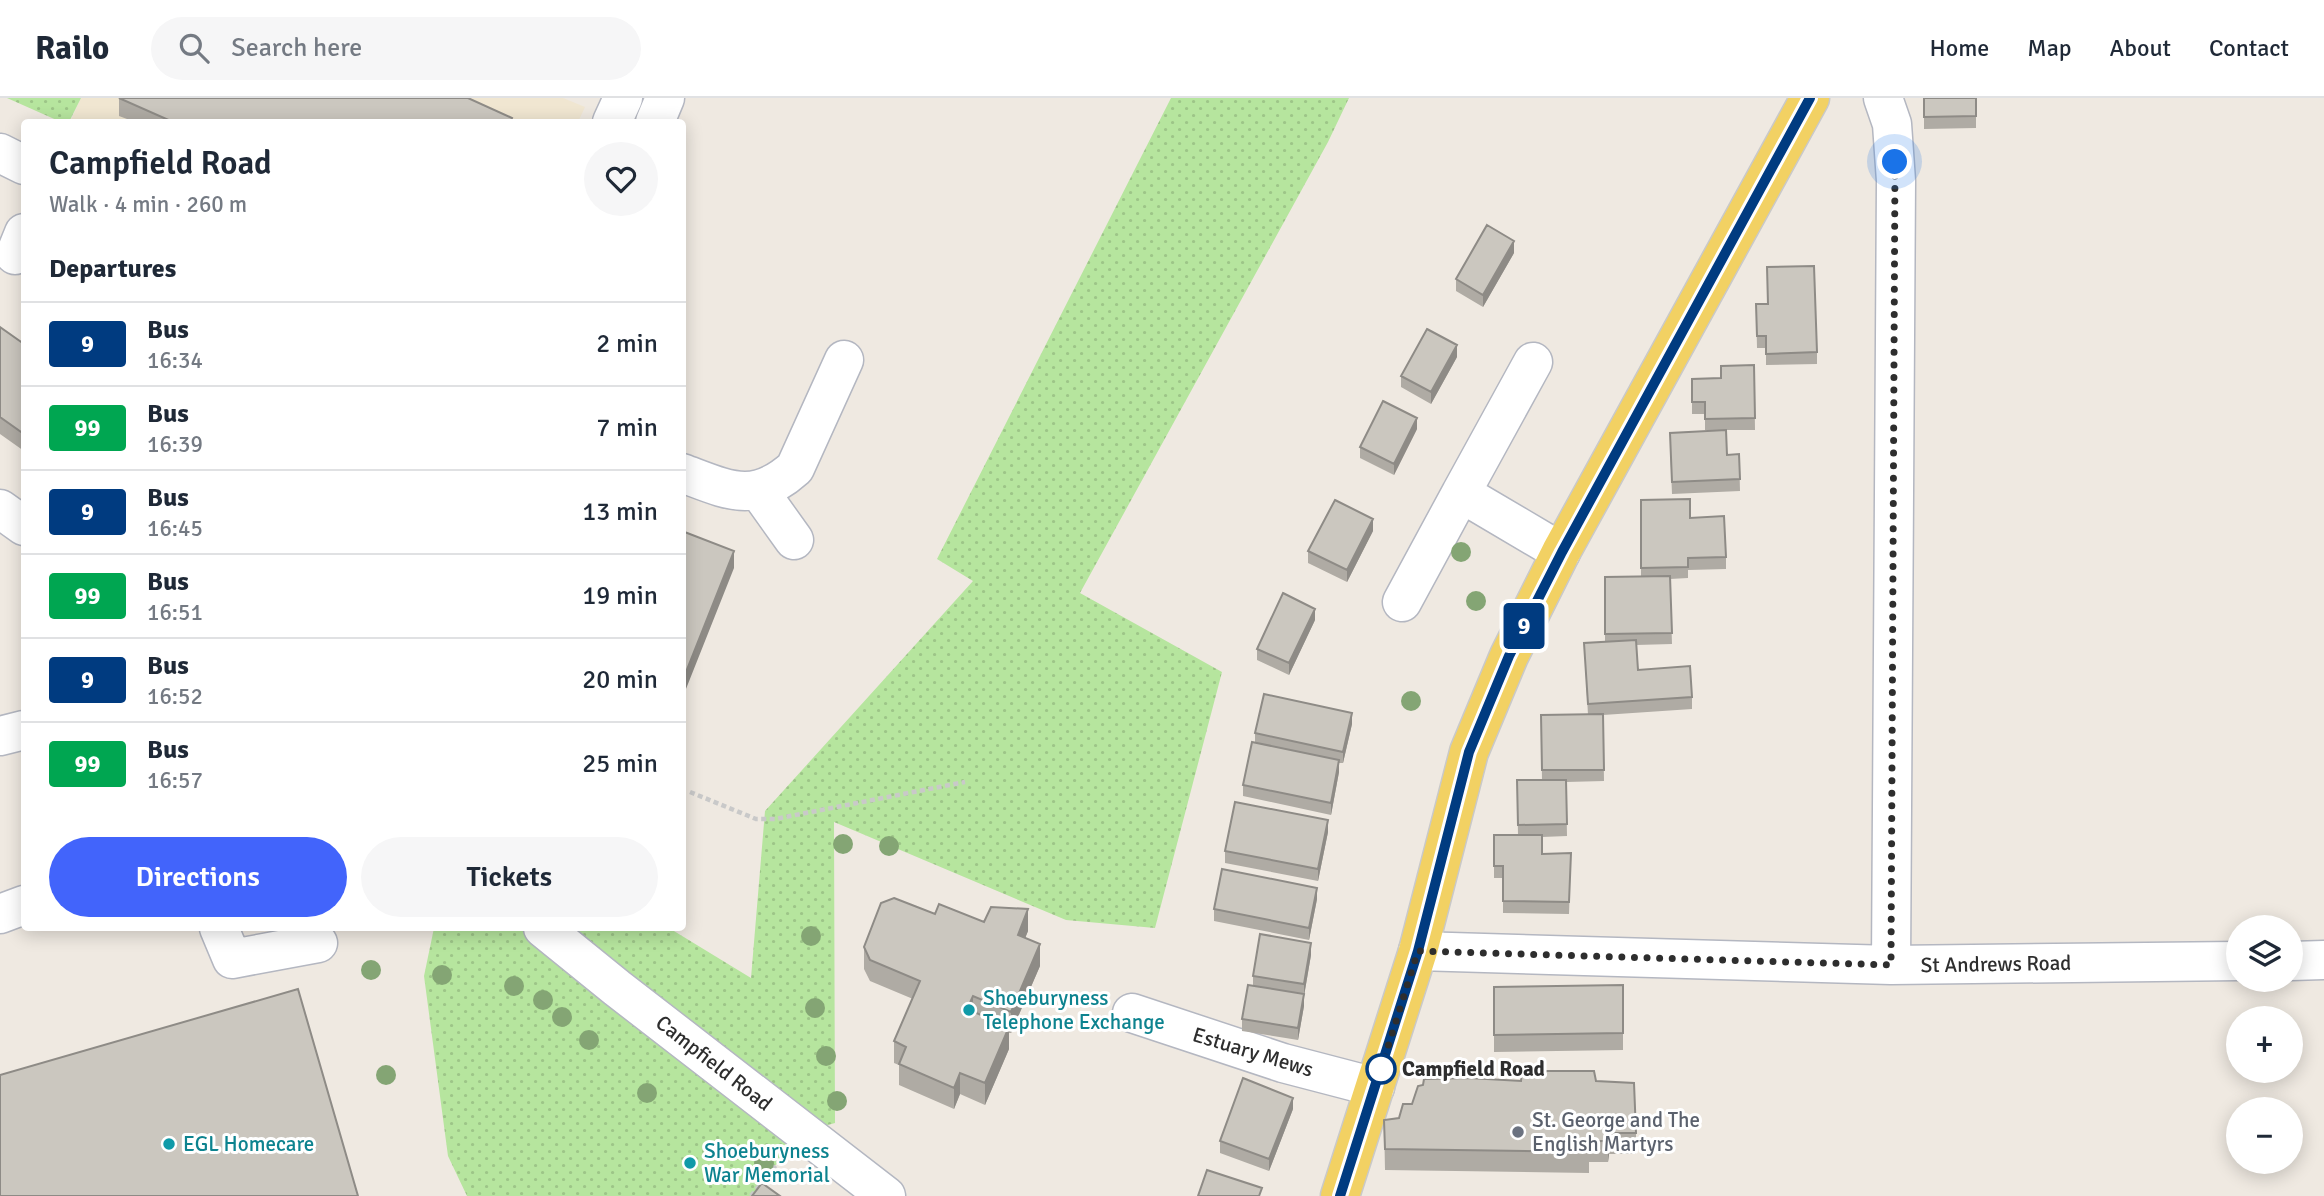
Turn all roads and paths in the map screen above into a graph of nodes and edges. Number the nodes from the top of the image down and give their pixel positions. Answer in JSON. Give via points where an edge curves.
{"nodes":[{"id":1,"x":623,"y":98,"type":"edge"},
{"id":2,"x":665,"y":98,"type":"edge"},
{"id":3,"x":1810,"y":98,"type":"edge"},
{"id":4,"x":1883,"y":98,"type":"edge"},
{"id":5,"x":613,"y":119,"type":"edge"},
{"id":6,"x":656,"y":119,"type":"edge"},
{"id":7,"x":0,"y":153,"type":"edge"},
{"id":8,"x":21,"y":163,"type":"edge"},
{"id":9,"x":844,"y":360,"type":"dead end"},
{"id":10,"x":1534,"y":362,"type":"dead end"},
{"id":11,"x":686,"y":475,"type":"edge"},
{"id":12,"x":759,"y":491,"type":"junction"},
{"id":13,"x":1461,"y":494,"type":"junction"},
{"id":14,"x":0,"y":509,"type":"edge"},
{"id":15,"x":21,"y":524,"type":"edge"},
{"id":16,"x":794,"y":540,"type":"dead end"},
{"id":17,"x":1562,"y":552,"type":"junction"},
{"id":18,"x":1402,"y":602,"type":"dead end"},
{"id":19,"x":21,"y":731,"type":"edge"},
{"id":20,"x":0,"y":736,"type":"edge"},
{"id":21,"x":965,"y":782,"type":"dead end"},
{"id":22,"x":690,"y":792,"type":"dead end"},
{"id":23,"x":21,"y":906,"type":"edge"},
{"id":24,"x":0,"y":914,"type":"edge"},
{"id":25,"x":220,"y":931,"type":"edge"},
{"id":26,"x":547,"y":931,"type":"edge"},
{"id":27,"x":318,"y":943,"type":"dead end"},
{"id":28,"x":1418,"y":951,"type":"junction"},
{"id":29,"x":2324,"y":960,"type":"edge"},
{"id":30,"x":2226,"y":961,"type":"edge"},
{"id":31,"x":2303,"y":961,"type":"edge"},
{"id":32,"x":1891,"y":965,"type":"junction"},
{"id":33,"x":1132,"y":1013,"type":"dead end"},
{"id":34,"x":1375,"y":1087,"type":"junction"},
{"id":35,"x":802,"y":1132,"type":"junction"},
{"id":36,"x":751,"y":1196,"type":"edge"},
{"id":37,"x":886,"y":1196,"type":"edge"},
{"id":38,"x":1340,"y":1196,"type":"edge"}],
"edges":[{"from":1,"to":5,"type":"street"},
{"from":2,"to":6,"type":"street"},
{"from":3,"to":17,"type":"main road"},
{"from":4,"to":32,"type":"street","via":[[1892,124],[1896,181]]},
{"from":7,"to":8,"type":"street"},
{"from":9,"to":12,"type":"street","via":[[795,468]]},
{"from":10,"to":13,"type":"street"},
{"from":11,"to":12,"type":"street","via":[[729,491]]},
{"from":12,"to":16,"type":"street"},
{"from":13,"to":17,"type":"street"},
{"from":13,"to":18,"type":"street"},
{"from":14,"to":15,"type":"street"},
{"from":17,"to":28,"type":"main road","via":[[1509,656],[1469,752]]},
{"from":19,"to":20,"type":"street"},
{"from":21,"to":22,"type":"path","via":[[775,819],[756,819]]},
{"from":23,"to":24,"type":"street"},
{"from":25,"to":27,"type":"street","via":[[232,959]]},
{"from":26,"to":35,"type":"street","name":"Campfield Road"},
{"from":28,"to":32,"type":"street","name":"St Andrews Road"},
{"from":28,"to":34,"type":"main road"},
{"from":29,"to":31,"type":"street"},
{"from":30,"to":32,"type":"street","name":"St Andrews Road"},
{"from":33,"to":34,"type":"street","name":"Estuary Mews","via":[[1283,1063]]},
{"from":34,"to":38,"type":"main road"},
{"from":35,"to":36,"type":"path"},
{"from":35,"to":37,"type":"street","name":"Campfield Road"}]}
